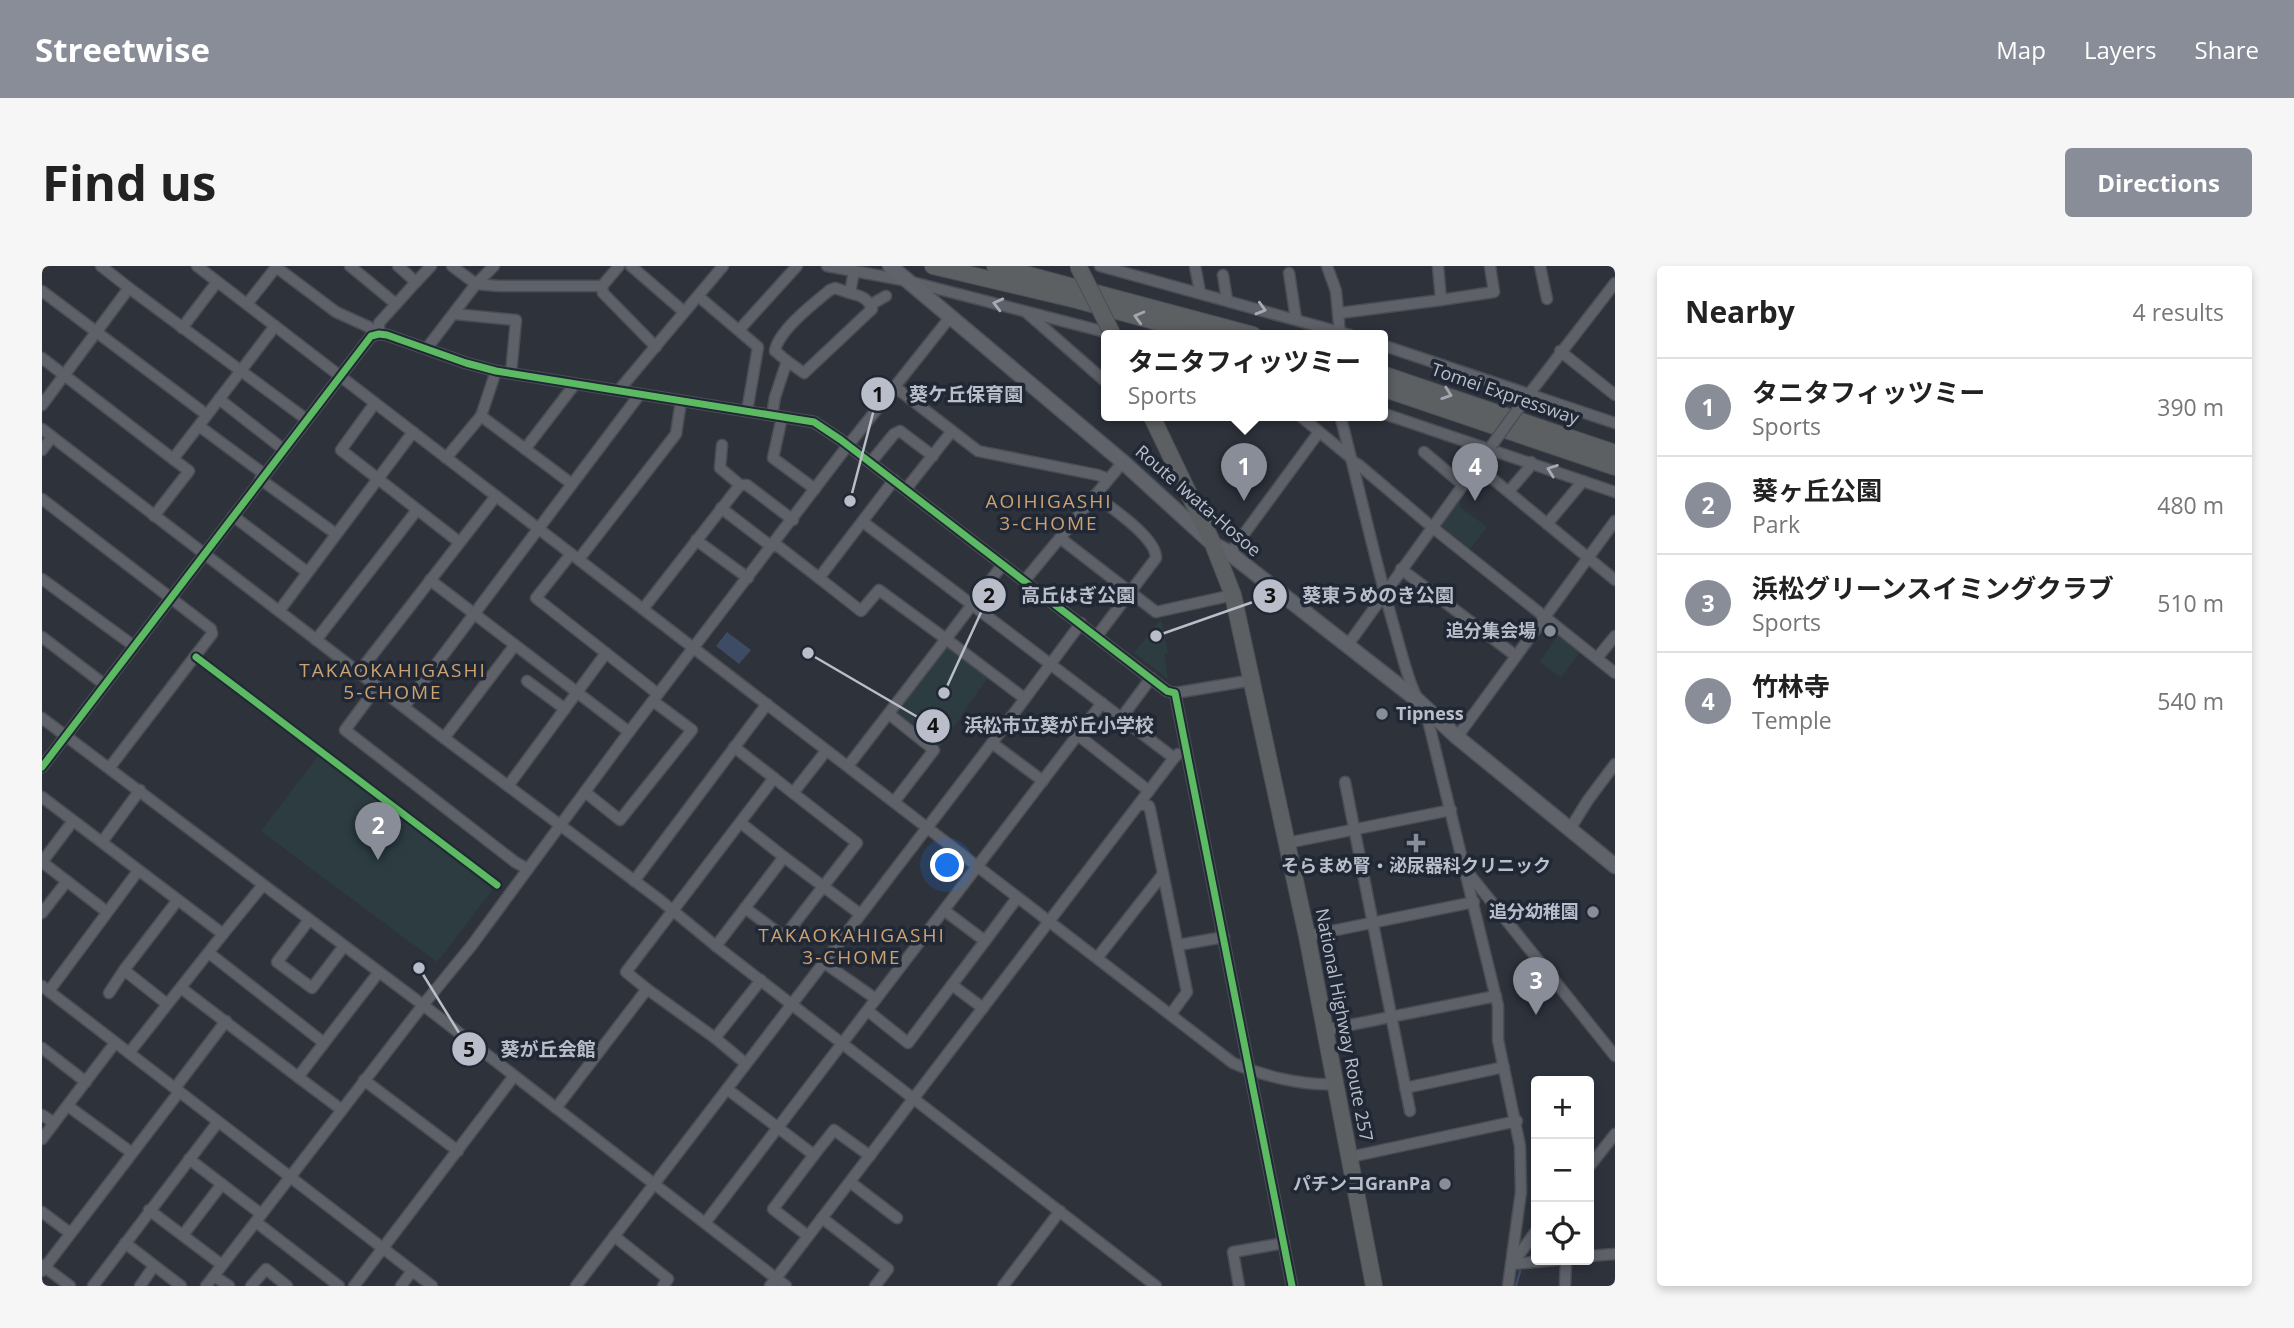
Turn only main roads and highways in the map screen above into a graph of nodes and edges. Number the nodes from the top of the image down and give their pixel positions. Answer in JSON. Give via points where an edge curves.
{"nodes":[{"id":1,"x":890,"y":266,"type":"edge"},
{"id":2,"x":933,"y":266,"type":"edge"},
{"id":3,"x":995,"y":266,"type":"edge"},
{"id":4,"x":1078,"y":266,"type":"edge"},
{"id":5,"x":1112,"y":330,"type":"edge"},
{"id":6,"x":1187,"y":330,"type":"edge"},
{"id":7,"x":1234,"y":330,"type":"edge"},
{"id":8,"x":1388,"y":376,"type":"edge"},
{"id":9,"x":1388,"y":390,"type":"edge"},
{"id":10,"x":1157,"y":421,"type":"edge"},
{"id":11,"x":1615,"y":453,"type":"edge"},
{"id":12,"x":1615,"y":467,"type":"edge"},
{"id":13,"x":1213,"y":544,"type":"junction"},
{"id":14,"x":1615,"y":866,"type":"edge"},
{"id":15,"x":1374,"y":1286,"type":"edge"}],
"edges":[{"from":1,"to":13,"type":"main road","name":"Route Iwata-Hosoe"},
{"from":6,"to":2,"type":"highway","one_way":true},
{"from":3,"to":7,"type":"highway"},
{"from":4,"to":5,"type":"highway","bridge":true},
{"from":8,"to":11,"type":"highway","name":"Tomei Expressway","one_way":true},
{"from":9,"to":12,"type":"highway","name":"Tomei Expressway"},
{"from":10,"to":13,"type":"highway","name":"National Highway Route 257"},
{"from":13,"to":14,"type":"main road","name":"Route Iwata-Hosoe","via":[[1416,699]]},
{"from":13,"to":15,"type":"highway","name":"National Highway Route 257","via":[[1231,590],[1253,680]]}]}
